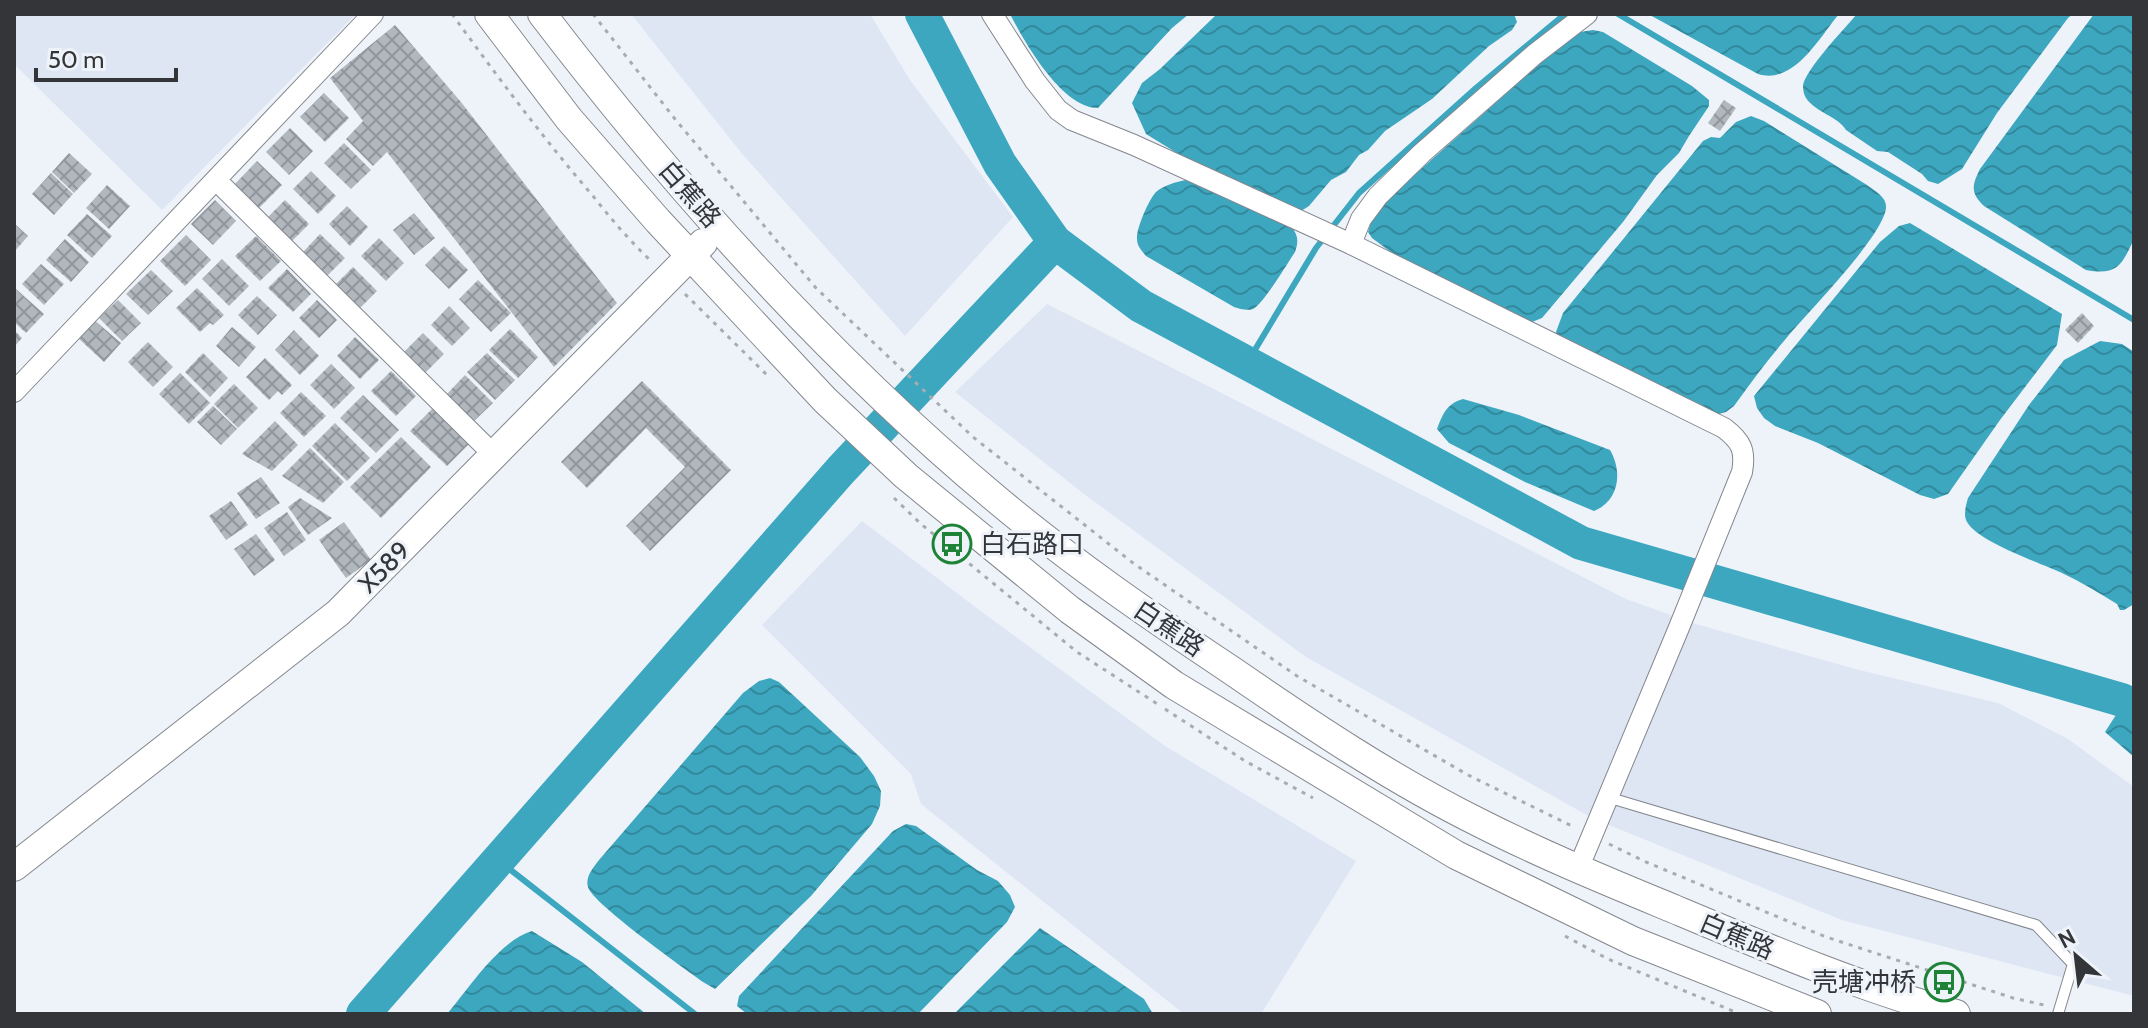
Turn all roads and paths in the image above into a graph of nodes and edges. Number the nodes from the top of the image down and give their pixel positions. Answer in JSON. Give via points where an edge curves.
{"nodes":[{"id":1,"x":373,"y":14,"type":"edge"},
{"id":2,"x":452,"y":14,"type":"edge"},
{"id":3,"x":489,"y":14,"type":"edge"},
{"id":4,"x":542,"y":14,"type":"edge"},
{"id":5,"x":593,"y":14,"type":"edge"},
{"id":6,"x":992,"y":14,"type":"edge"},
{"id":7,"x":1587,"y":14,"type":"edge"},
{"id":8,"x":216,"y":180,"type":"junction"},
{"id":9,"x":718,"y":227,"type":"junction"},
{"id":10,"x":1345,"y":241,"type":"junction"},
{"id":11,"x":690,"y":255,"type":"junction"},
{"id":12,"x":668,"y":278,"type":"junction"},
{"id":13,"x":769,"y":376,"type":"dead end"},
{"id":14,"x":14,"y":392,"type":"edge"},
{"id":15,"x":494,"y":455,"type":"junction"},
{"id":16,"x":1607,"y":797,"type":"junction"},
{"id":17,"x":1577,"y":829,"type":"dead end"},
{"id":18,"x":1605,"y":842,"type":"dead end"},
{"id":19,"x":14,"y":867,"type":"edge"},
{"id":20,"x":1578,"y":869,"type":"junction"},
{"id":21,"x":2055,"y":1011,"type":"edge"},
{"id":22,"x":1817,"y":1014,"type":"edge"},
{"id":23,"x":1956,"y":1014,"type":"edge"}],
"edges":[{"from":1,"to":8,"type":"street"},
{"from":2,"to":12,"type":"path","via":[[564,163]]},
{"from":3,"to":11,"type":"main road","name":"白蕉路","via":[[569,119]]},
{"from":4,"to":9,"type":"main road","name":"白蕉路"},
{"from":5,"to":17,"type":"path","via":[[816,288],[973,437],[1133,563],[1297,676],[1468,775]]},
{"from":6,"to":10,"type":"street","via":[[1040,88],[1072,120]]},
{"from":7,"to":10,"type":"street","via":[[1422,153],[1378,196]]},
{"from":8,"to":14,"type":"street"},
{"from":8,"to":15,"type":"street"},
{"from":9,"to":11,"type":"main road","name":"X589","number":"X589"},
{"from":9,"to":20,"type":"main road","name":"白蕉路","via":[[853,370],[935,445],[1128,601],[1362,758],[1478,823]]},
{"from":10,"to":16,"type":"street","via":[[1724,428],[1741,446],[1742,472]]},
{"from":11,"to":12,"type":"main road","name":"X589","number":"X589"},
{"from":11,"to":22,"type":"main road","name":"白蕉路","via":[[825,400],[906,476],[1070,610],[1174,685],[1456,855],[1633,941]]},
{"from":12,"to":13,"type":"path"},
{"from":12,"to":15,"type":"main road","name":"X589","number":"X589"},
{"from":15,"to":19,"type":"main road","name":"X589","number":"X589","via":[[338,613]]},
{"from":16,"to":20,"type":"street"},
{"from":16,"to":21,"type":"lane","via":[[2036,925],[2073,964]]},
{"from":18,"to":21,"type":"path","via":[[1826,937]]},
{"from":20,"to":23,"type":"main road","name":"白蕉路","via":[[1808,965]]}]}
